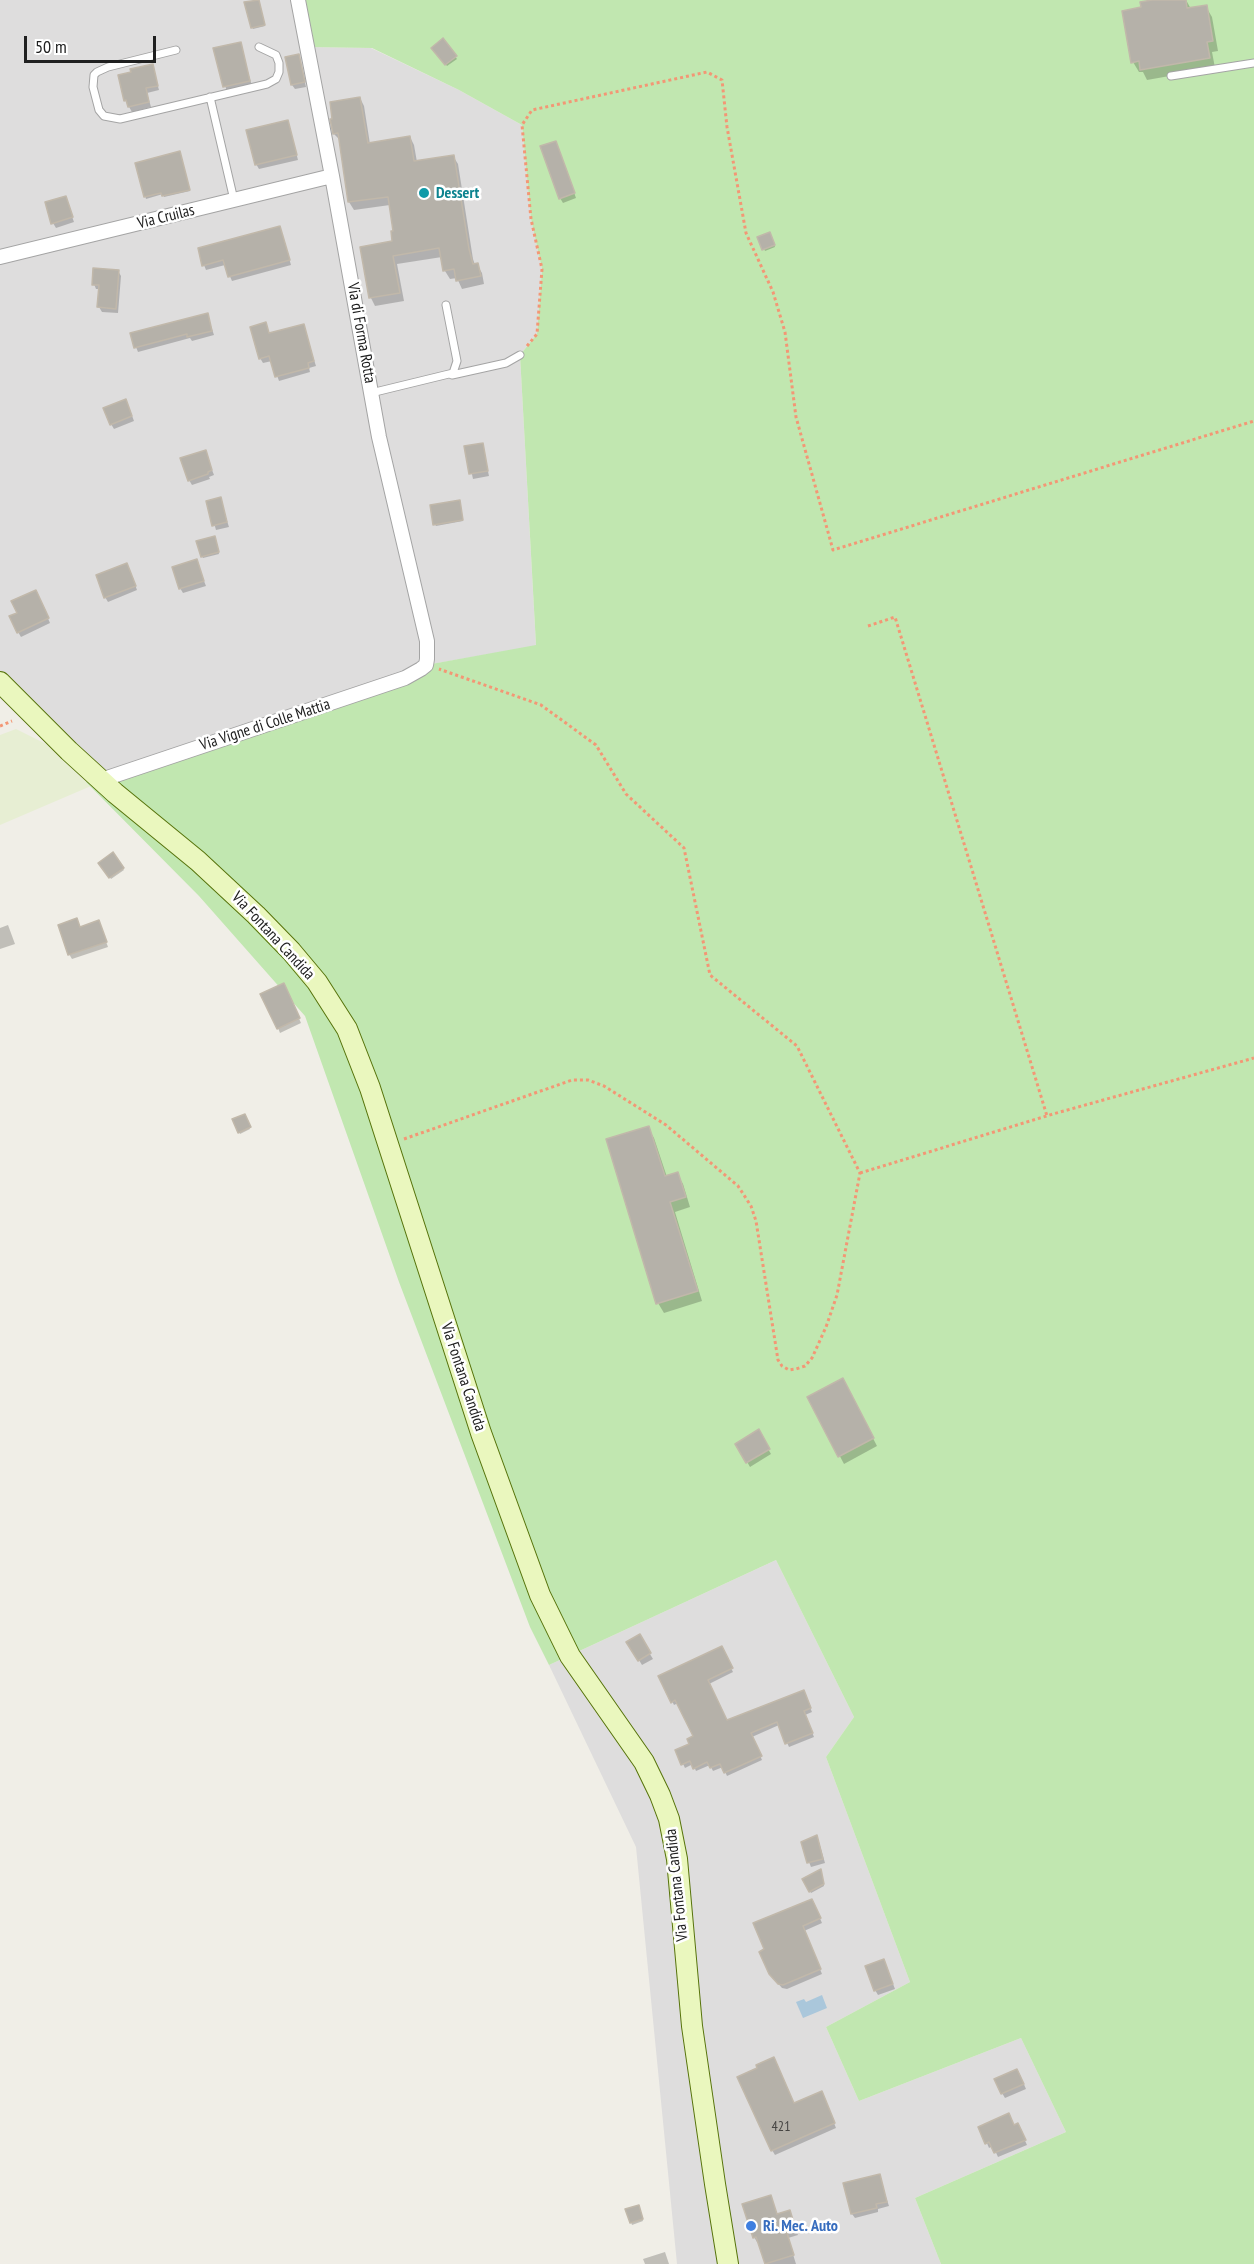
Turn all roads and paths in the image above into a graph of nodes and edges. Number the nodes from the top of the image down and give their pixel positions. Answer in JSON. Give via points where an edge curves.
{"nodes":[{"id":1,"x":298,"y":0,"type":"edge"},
{"id":2,"x":259,"y":47,"type":"dead end"},
{"id":3,"x":176,"y":51,"type":"dead end"},
{"id":4,"x":1254,"y":63,"type":"edge"},
{"id":5,"x":1171,"y":76,"type":"dead end"},
{"id":6,"x":210,"y":98,"type":"junction"},
{"id":7,"x":332,"y":176,"type":"junction"},
{"id":8,"x":234,"y":200,"type":"junction"},
{"id":9,"x":0,"y":257,"type":"edge"},
{"id":10,"x":446,"y":305,"type":"dead end"},
{"id":11,"x":520,"y":355,"type":"joint"},
{"id":12,"x":450,"y":375,"type":"junction"},
{"id":13,"x":371,"y":393,"type":"junction"},
{"id":14,"x":1254,"y":422,"type":"edge"},
{"id":15,"x":868,"y":626,"type":"dead end"},
{"id":16,"x":426,"y":665,"type":"junction"},
{"id":17,"x":0,"y":682,"type":"edge"},
{"id":18,"x":101,"y":780,"type":"junction"},
{"id":19,"x":1254,"y":1058,"type":"edge"},
{"id":20,"x":1047,"y":1116,"type":"junction"},
{"id":21,"x":388,"y":1145,"type":"junction"},
{"id":22,"x":860,"y":1173,"type":"junction"},
{"id":23,"x":715,"y":2184,"type":"junction"},
{"id":24,"x":715,"y":2264,"type":"edge"},
{"id":25,"x":729,"y":2264,"type":"edge"}],
"edges":[{"from":1,"to":7,"type":"street","name":"Via di Forma Rotta"},
{"from":2,"to":6,"type":"lane","via":[[276,55],[276,79]]},
{"from":3,"to":6,"type":"lane","via":[[97,72],[93,87],[99,110],[109,118],[120,119]]},
{"from":4,"to":5,"type":"lane"},
{"from":6,"to":8,"type":"lane"},
{"from":7,"to":8,"type":"street","name":"Via Cruilas"},
{"from":7,"to":13,"type":"street","name":"Via di Forma Rotta"},
{"from":8,"to":9,"type":"street","name":"Via Cruilas"},
{"from":10,"to":12,"type":"lane","via":[[457,361],[456,370]]},
{"from":11,"to":12,"type":"lane","via":[[506,363]]},
{"from":11,"to":14,"type":"path","via":[[537,334],[542,269],[531,219],[522,125],[532,110],[707,72],[722,80],[746,233],[773,292],[785,332],[796,417],[833,550]]},
{"from":12,"to":13,"type":"lane"},
{"from":13,"to":16,"type":"street","name":"Via di Forma Rotta","via":[[428,641]]},
{"from":15,"to":20,"type":"path","via":[[895,617]]},
{"from":16,"to":18,"type":"street","name":"Via Vigne di Colle Mattia","via":[[405,678]]},
{"from":16,"to":22,"type":"path","via":[[542,705],[596,745],[626,794],[684,848],[710,975],[798,1046]]},
{"from":17,"to":18,"type":"main road","name":"Via Fontana Candida"},
{"from":18,"to":21,"type":"main road","name":"Via Fontana Candida","via":[[228,887],[317,982],[351,1038]]},
{"from":19,"to":20,"type":"path"},
{"from":20,"to":22,"type":"path"},
{"from":21,"to":22,"type":"path","via":[[572,1080],[604,1086],[666,1125],[729,1177],[746,1198],[756,1221],[777,1360],[789,1370],[805,1366],[812,1358],[834,1306]]},
{"from":21,"to":23,"type":"main road","name":"Via Fontana Candida","via":[[471,1402],[540,1594],[570,1656],[644,1762],[669,1819],[677,1859],[691,2018]]},
{"from":23,"to":24,"type":"main road","name":"Via Fontana Candida"},
{"from":23,"to":25,"type":"main road","name":"Via Fontana Candida"}]}
